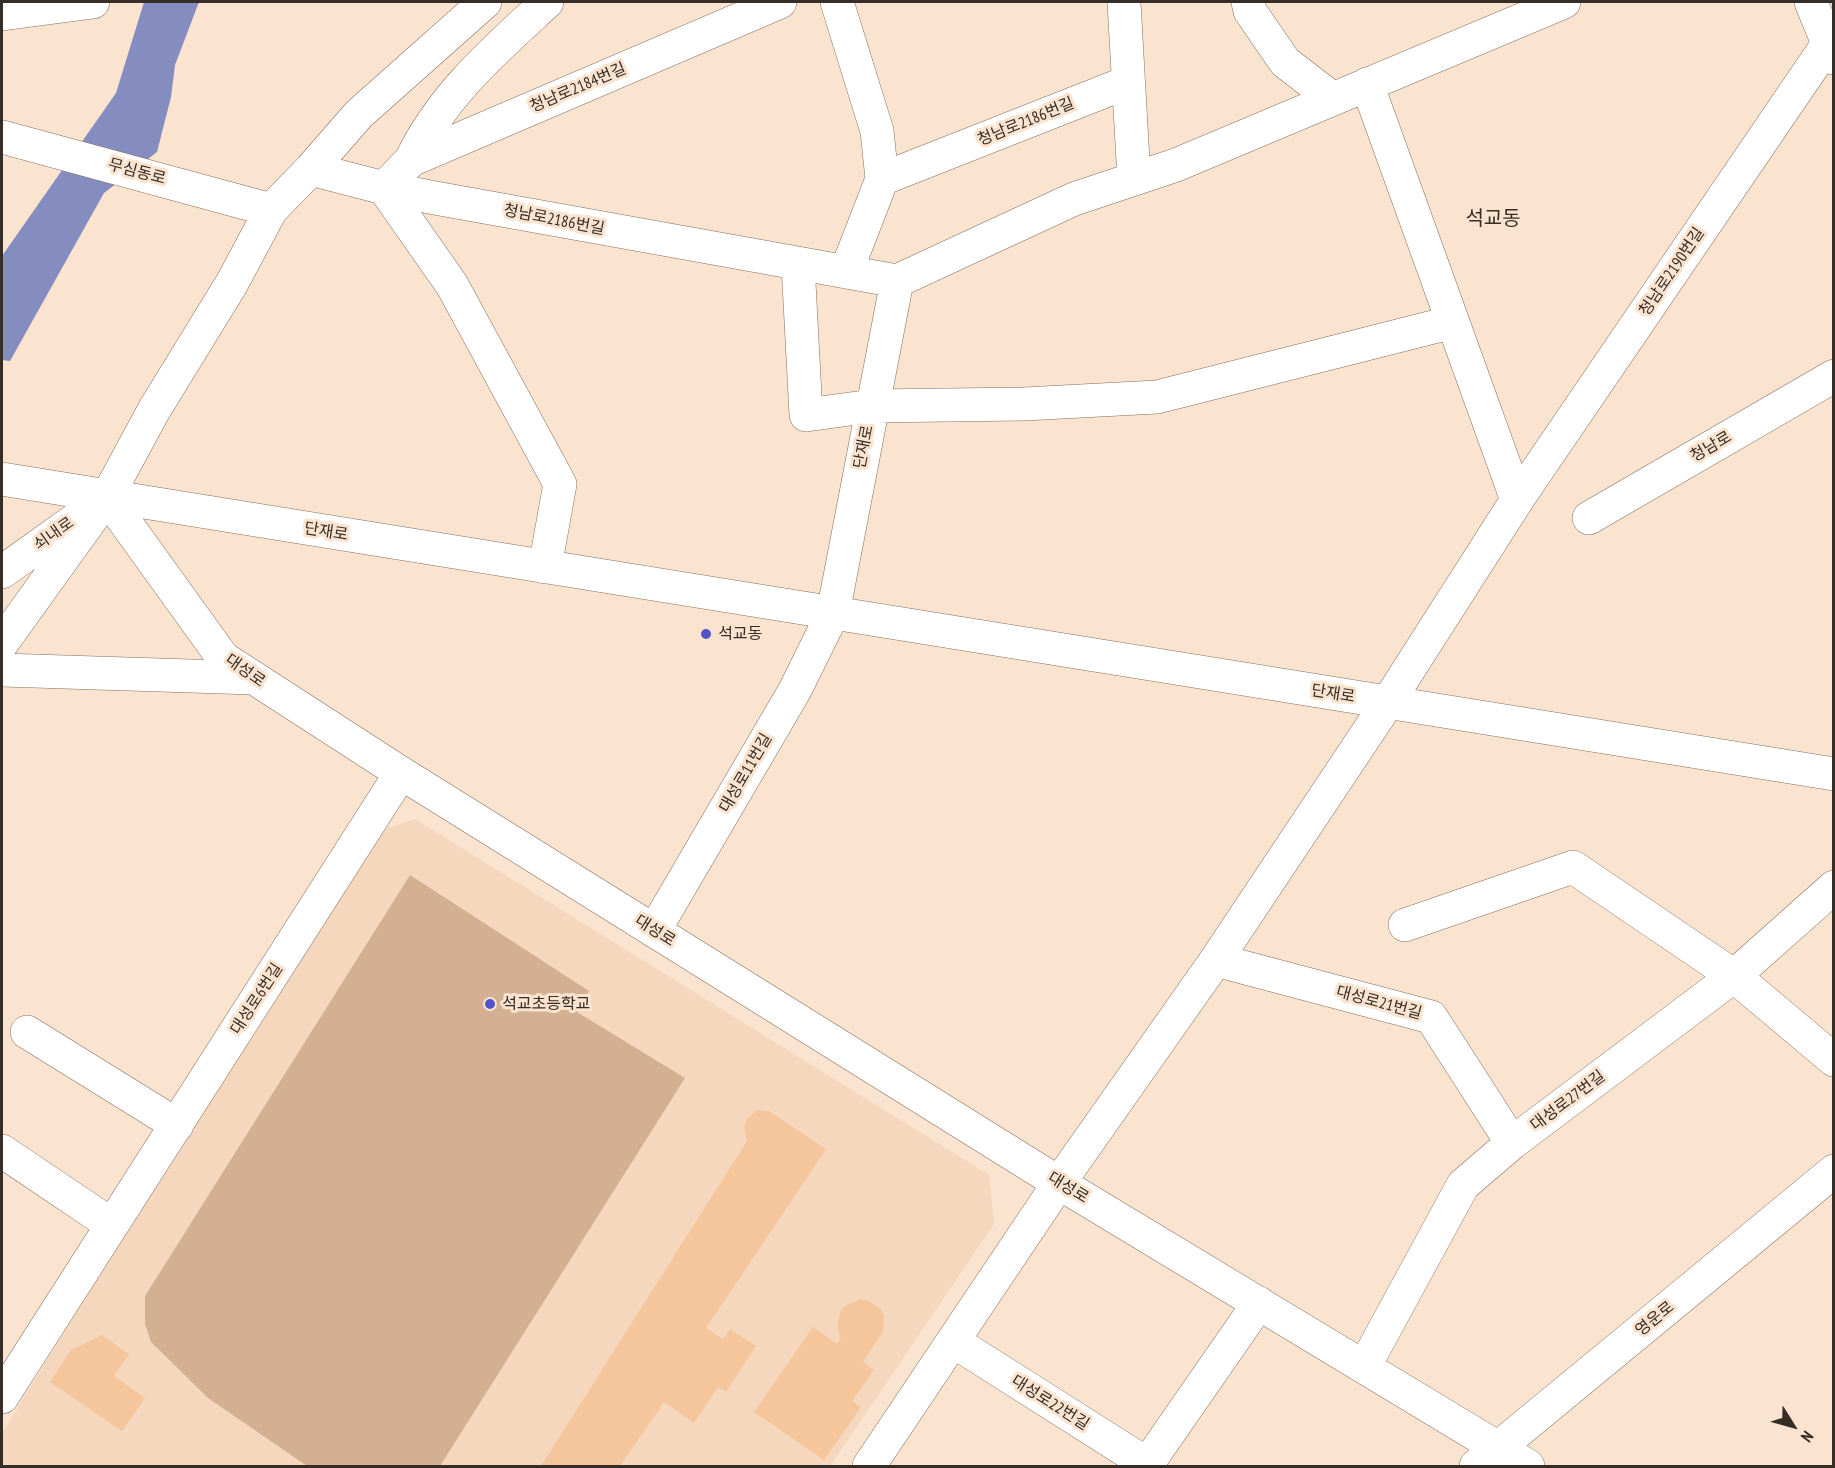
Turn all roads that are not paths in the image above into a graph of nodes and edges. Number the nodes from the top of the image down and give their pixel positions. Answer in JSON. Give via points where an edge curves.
{"nodes":[{"id":1,"x":93,"y":2,"type":"edge"},
{"id":2,"x":485,"y":2,"type":"edge"},
{"id":3,"x":547,"y":2,"type":"edge"},
{"id":4,"x":780,"y":2,"type":"edge"},
{"id":5,"x":837,"y":2,"type":"edge"},
{"id":6,"x":1124,"y":2,"type":"edge"},
{"id":7,"x":1248,"y":2,"type":"edge"},
{"id":8,"x":1564,"y":2,"type":"edge"},
{"id":9,"x":1811,"y":2,"type":"edge"},
{"id":10,"x":2,"y":14,"type":"edge"},
{"id":11,"x":1832,"y":46,"type":"edge"},
{"id":12,"x":1128,"y":82,"type":"junction"},
{"id":13,"x":1367,"y":84,"type":"junction"},
{"id":14,"x":1333,"y":99,"type":"junction"},
{"id":15,"x":10,"y":139,"type":"edge"},
{"id":16,"x":411,"y":160,"type":"junction"},
{"id":17,"x":311,"y":169,"type":"junction"},
{"id":18,"x":882,"y":179,"type":"junction"},
{"id":19,"x":1134,"y":179,"type":"junction"},
{"id":20,"x":384,"y":188,"type":"junction"},
{"id":21,"x":271,"y":210,"type":"junction"},
{"id":22,"x":798,"y":264,"type":"junction"},
{"id":23,"x":846,"y":272,"type":"junction"},
{"id":24,"x":897,"y":281,"type":"junction"},
{"id":25,"x":1453,"y":322,"type":"junction"},
{"id":26,"x":1833,"y":376,"type":"edge"},
{"id":27,"x":872,"y":406,"type":"junction"},
{"id":28,"x":2,"y":478,"type":"edge"},
{"id":29,"x":107,"y":497,"type":"junction"},
{"id":30,"x":1517,"y":500,"type":"junction"},
{"id":31,"x":1589,"y":518,"type":"dead end"},
{"id":32,"x":545,"y":567,"type":"junction"},
{"id":33,"x":2,"y":572,"type":"edge"},
{"id":34,"x":833,"y":614,"type":"junction"},
{"id":35,"x":2,"y":643,"type":"edge"},
{"id":36,"x":2,"y":670,"type":"edge"},
{"id":37,"x":254,"y":678,"type":"junction"},
{"id":38,"x":1388,"y":702,"type":"junction"},
{"id":39,"x":402,"y":773,"type":"junction"},
{"id":40,"x":1833,"y":774,"type":"edge"},
{"id":41,"x":1833,"y":887,"type":"edge"},
{"id":42,"x":1405,"y":925,"type":"dead end"},
{"id":43,"x":654,"y":931,"type":"junction"},
{"id":44,"x":1216,"y":960,"type":"junction"},
{"id":45,"x":1734,"y":976,"type":"junction"},
{"id":46,"x":27,"y":1032,"type":"dead end"},
{"id":47,"x":1833,"y":1060,"type":"edge"},
{"id":48,"x":177,"y":1125,"type":"junction"},
{"id":49,"x":1512,"y":1143,"type":"junction"},
{"id":50,"x":2,"y":1151,"type":"edge"},
{"id":51,"x":1833,"y":1171,"type":"edge"},
{"id":52,"x":1059,"y":1183,"type":"junction"},
{"id":53,"x":112,"y":1225,"type":"junction"},
{"id":54,"x":1259,"y":1304,"type":"junction"},
{"id":55,"x":953,"y":1341,"type":"junction"},
{"id":56,"x":1364,"y":1367,"type":"junction"},
{"id":57,"x":2,"y":1397,"type":"edge"},
{"id":58,"x":1487,"y":1457,"type":"edge"},
{"id":59,"x":1147,"y":1465,"type":"edge"},
{"id":60,"x":869,"y":1467,"type":"edge"},
{"id":61,"x":1528,"y":1467,"type":"edge"}],
"edges":[{"from":1,"to":10,"type":"street"},
{"from":2,"to":17,"type":"street","via":[[359,114]]},
{"from":3,"to":16,"type":"street","via":[[451,95]]},
{"from":4,"to":16,"type":"street","name":"청남로2184번길"},
{"from":5,"to":18,"type":"street","via":[[877,131]]},
{"from":6,"to":12,"type":"street"},
{"from":7,"to":14,"type":"street","via":[[1250,11],[1285,62]]},
{"from":8,"to":13,"type":"street"},
{"from":9,"to":11,"type":"street"},
{"from":11,"to":30,"type":"street","name":"청남로2190번길"},
{"from":12,"to":18,"type":"street","name":"청남로2186번길"},
{"from":12,"to":19,"type":"street"},
{"from":13,"to":14,"type":"street"},
{"from":13,"to":25,"type":"street"},
{"from":14,"to":19,"type":"street"},
{"from":15,"to":21,"type":"street","name":"무심동로"},
{"from":16,"to":20,"type":"street","name":"청남로2184번길"},
{"from":17,"to":20,"type":"street","name":"청남로2186번길"},
{"from":17,"to":21,"type":"street"},
{"from":18,"to":23,"type":"street"},
{"from":19,"to":24,"type":"street","via":[[1074,199]]},
{"from":20,"to":22,"type":"street","name":"청남로2186번길"},
{"from":20,"to":32,"type":"street","via":[[452,285],[560,484]]},
{"from":21,"to":29,"type":"street"},
{"from":22,"to":23,"type":"street","name":"청남로2186번길"},
{"from":22,"to":27,"type":"street","via":[[806,415]]},
{"from":23,"to":24,"type":"street","name":"청남로2186번길"},
{"from":24,"to":27,"type":"street","name":"단재로"},
{"from":25,"to":27,"type":"street","via":[[1157,397]]},
{"from":25,"to":30,"type":"street"},
{"from":26,"to":31,"type":"street","name":"청남로"},
{"from":27,"to":34,"type":"street","name":"단재로"},
{"from":28,"to":29,"type":"street","name":"단재로"},
{"from":29,"to":32,"type":"street","name":"단재로"},
{"from":29,"to":33,"type":"street","name":"쇠내로"},
{"from":29,"to":35,"type":"street"},
{"from":29,"to":37,"type":"street","name":"대성로","via":[[223,658]]},
{"from":30,"to":38,"type":"street","name":"청남로2190번길"},
{"from":32,"to":34,"type":"street","name":"단재로"},
{"from":34,"to":38,"type":"street","name":"단재로"},
{"from":34,"to":43,"type":"street","name":"대성로11번길","via":[[795,690]]},
{"from":36,"to":37,"type":"street"},
{"from":37,"to":39,"type":"street","name":"대성로"},
{"from":38,"to":40,"type":"street","name":"단재로"},
{"from":38,"to":44,"type":"street"},
{"from":39,"to":43,"type":"street","name":"대성로"},
{"from":39,"to":48,"type":"street","name":"대성로6번길"},
{"from":41,"to":45,"type":"street","name":"대성로27번길"},
{"from":42,"to":45,"type":"street","via":[[1573,867]]},
{"from":43,"to":52,"type":"street","name":"대성로"},
{"from":44,"to":49,"type":"street","name":"대성로21번길","via":[[1431,1017]]},
{"from":44,"to":52,"type":"street"},
{"from":45,"to":47,"type":"street"},
{"from":45,"to":49,"type":"street","name":"대성로27번길"},
{"from":46,"to":48,"type":"street"},
{"from":48,"to":53,"type":"street","name":"대성로6번길"},
{"from":49,"to":56,"type":"street","name":"대성로27번길","via":[[1463,1185]]},
{"from":50,"to":53,"type":"street"},
{"from":51,"to":58,"type":"street","name":"영운로"},
{"from":52,"to":54,"type":"street","name":"대성로"},
{"from":52,"to":55,"type":"street"},
{"from":53,"to":57,"type":"street","name":"대성로6번길"},
{"from":54,"to":56,"type":"street","name":"대성로"},
{"from":54,"to":59,"type":"street"},
{"from":55,"to":59,"type":"street","name":"대성로22번길"},
{"from":55,"to":60,"type":"street"},
{"from":56,"to":58,"type":"street","name":"대성로"},
{"from":58,"to":61,"type":"street","name":"대성로"}]}
